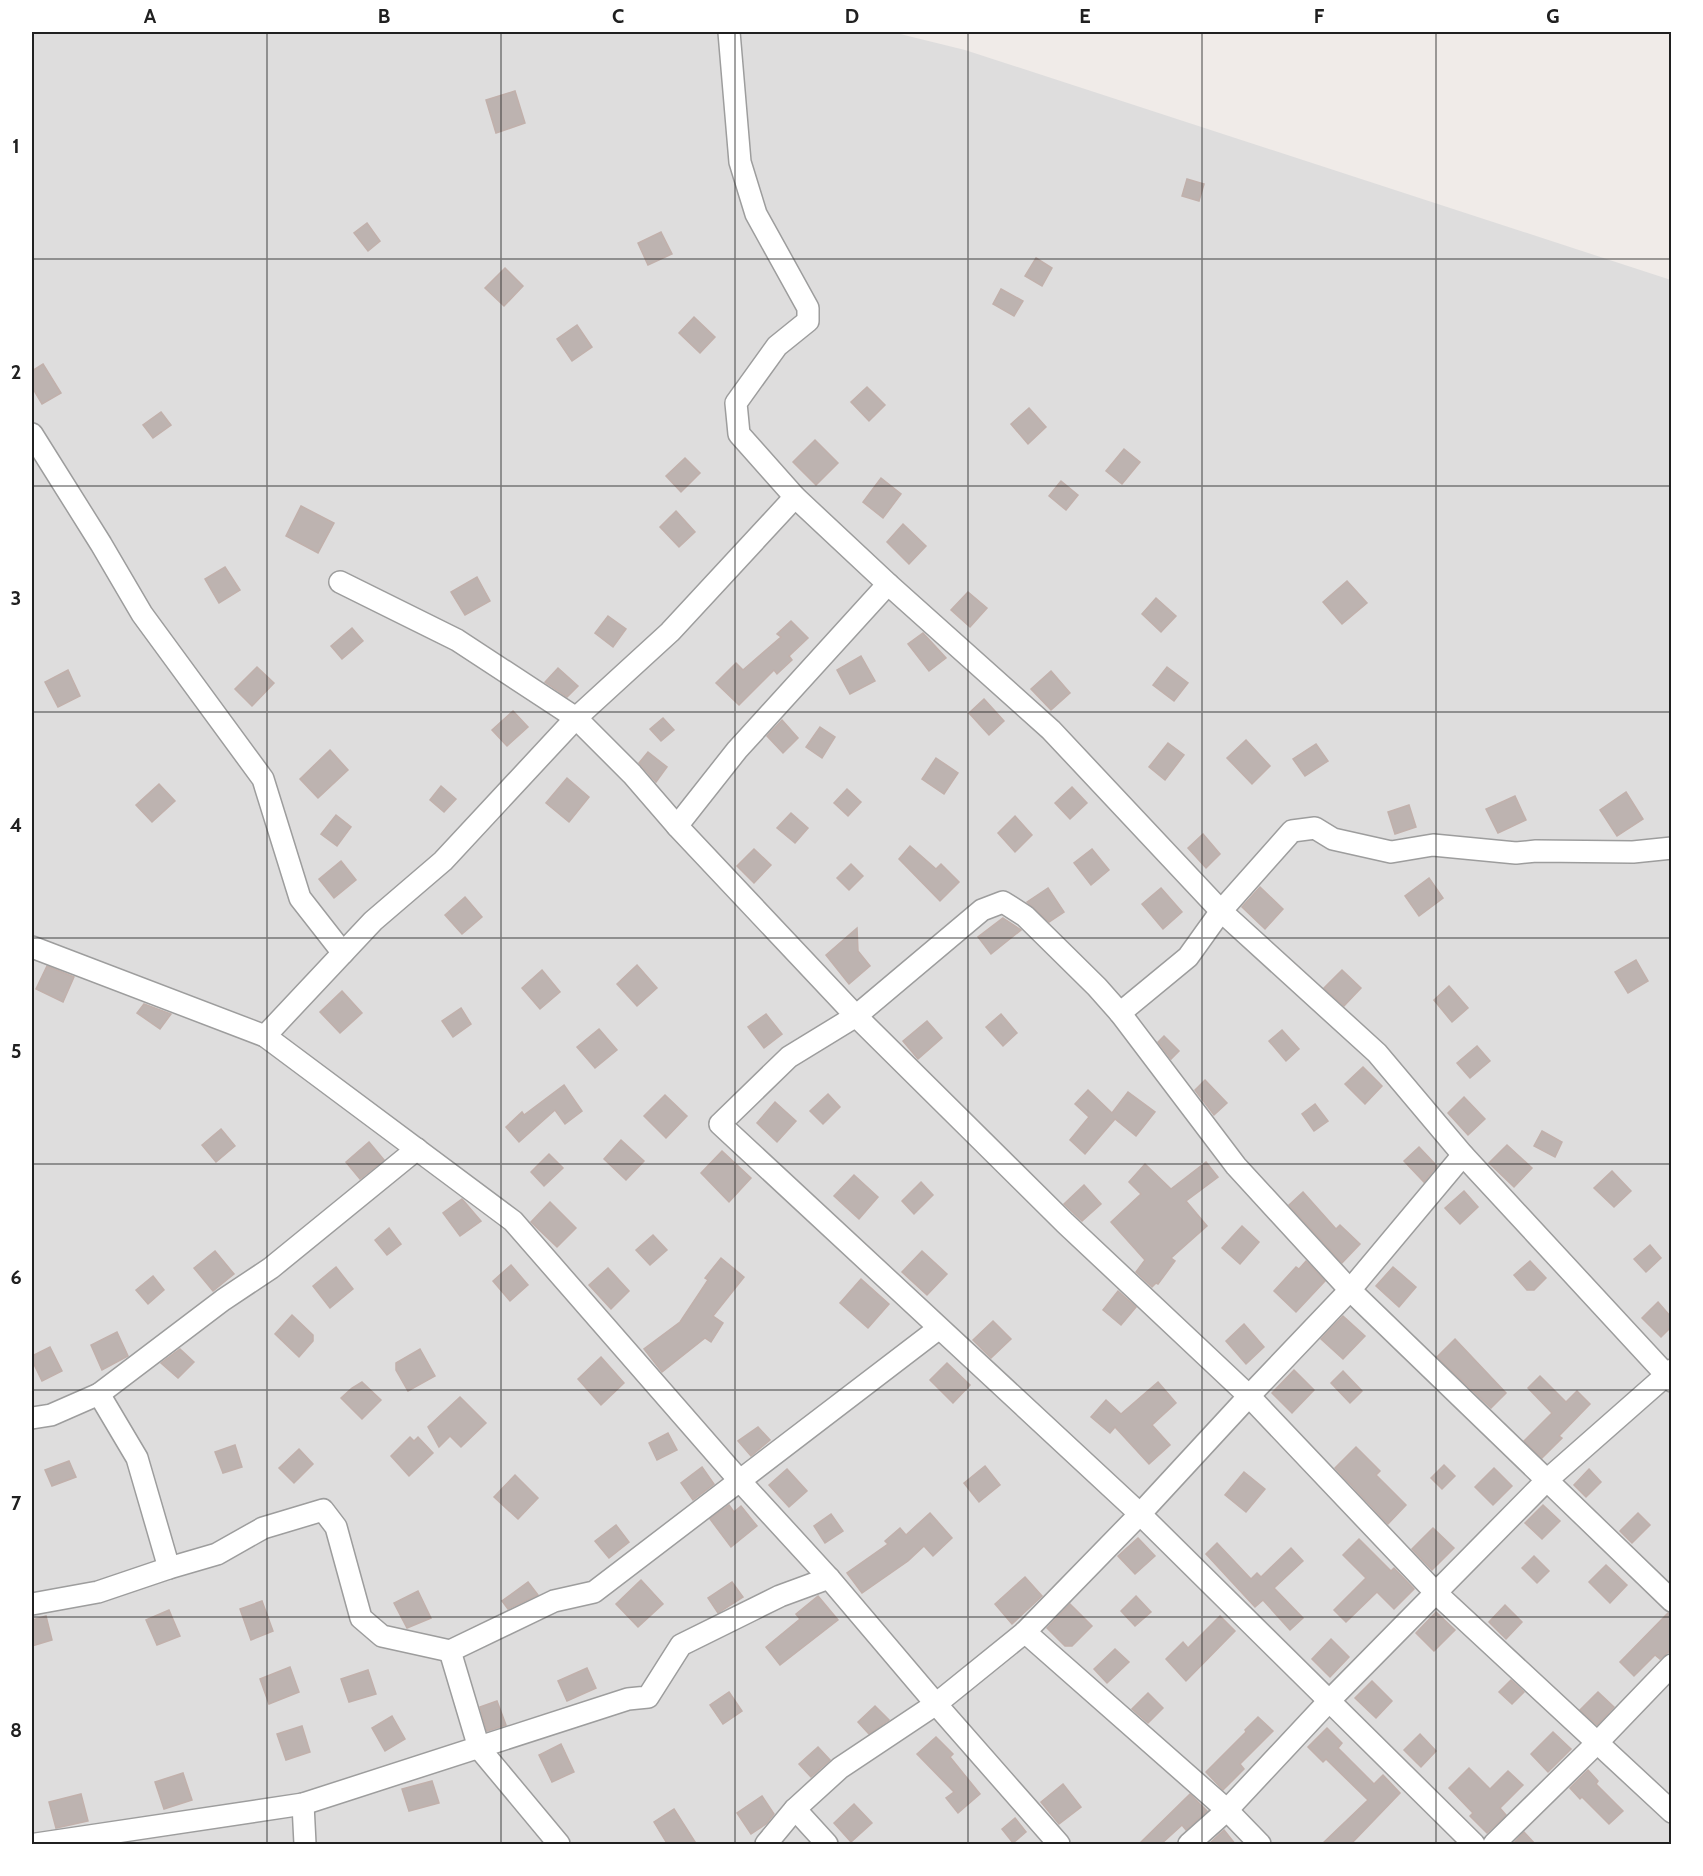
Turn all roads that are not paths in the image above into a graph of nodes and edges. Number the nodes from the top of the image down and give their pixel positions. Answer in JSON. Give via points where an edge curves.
{"nodes":[{"id":1,"x":729,"y":32,"type":"edge"},
{"id":2,"x":32,"y":434,"type":"edge"},
{"id":3,"x":795,"y":497,"type":"junction"},
{"id":4,"x":340,"y":582,"type":"dead end"},
{"id":5,"x":888,"y":584,"type":"junction"},
{"id":6,"x":576,"y":718,"type":"junction"},
{"id":7,"x":677,"y":826,"type":"junction"},
{"id":8,"x":1671,"y":848,"type":"edge"},
{"id":9,"x":1221,"y":911,"type":"junction"},
{"id":10,"x":32,"y":947,"type":"edge"},
{"id":11,"x":343,"y":953,"type":"junction"},
{"id":12,"x":1120,"y":1013,"type":"junction"},
{"id":13,"x":856,"y":1016,"type":"junction"},
{"id":14,"x":266,"y":1036,"type":"junction"},
{"id":15,"x":417,"y":1149,"type":"junction"},
{"id":16,"x":1463,"y":1155,"type":"junction"},
{"id":17,"x":1350,"y":1290,"type":"junction"},
{"id":18,"x":938,"y":1329,"type":"junction"},
{"id":19,"x":1670,"y":1376,"type":"edge"},
{"id":20,"x":99,"y":1394,"type":"junction"},
{"id":21,"x":1249,"y":1396,"type":"junction"},
{"id":22,"x":32,"y":1418,"type":"edge"},
{"id":23,"x":1547,"y":1480,"type":"junction"},
{"id":24,"x":740,"y":1481,"type":"junction"},
{"id":25,"x":1140,"y":1514,"type":"junction"},
{"id":26,"x":169,"y":1568,"type":"junction"},
{"id":27,"x":829,"y":1578,"type":"junction"},
{"id":28,"x":1435,"y":1592,"type":"junction"},
{"id":29,"x":1671,"y":1601,"type":"edge"},
{"id":30,"x":32,"y":1604,"type":"edge"},
{"id":31,"x":1025,"y":1632,"type":"junction"},
{"id":32,"x":450,"y":1651,"type":"junction"},
{"id":33,"x":1671,"y":1665,"type":"edge"},
{"id":34,"x":1329,"y":1701,"type":"junction"},
{"id":35,"x":936,"y":1704,"type":"junction"},
{"id":36,"x":1597,"y":1743,"type":"junction"},
{"id":37,"x":479,"y":1748,"type":"junction"},
{"id":38,"x":303,"y":1804,"type":"junction"},
{"id":39,"x":795,"y":1809,"type":"junction"},
{"id":40,"x":1227,"y":1810,"type":"junction"},
{"id":41,"x":1671,"y":1812,"type":"edge"},
{"id":42,"x":36,"y":1845,"type":"edge"},
{"id":43,"x":305,"y":1845,"type":"edge"},
{"id":44,"x":559,"y":1845,"type":"edge"},
{"id":45,"x":766,"y":1845,"type":"edge"},
{"id":46,"x":826,"y":1845,"type":"edge"},
{"id":47,"x":1059,"y":1845,"type":"edge"},
{"id":48,"x":1189,"y":1845,"type":"edge"},
{"id":49,"x":1260,"y":1845,"type":"edge"},
{"id":50,"x":1474,"y":1845,"type":"edge"},
{"id":51,"x":1494,"y":1845,"type":"edge"}],
"edges":[{"from":1,"to":3,"type":"street","via":[[740,162],[756,214],[808,308],[808,321],[777,345],[736,403],[738,434]]},
{"from":2,"to":11,"type":"street","via":[[142,614],[263,779],[300,898]]},
{"from":3,"to":5,"type":"street"},
{"from":3,"to":6,"type":"street","via":[[670,632]]},
{"from":4,"to":6,"type":"street","via":[[457,640]]},
{"from":5,"to":7,"type":"street","via":[[737,750]]},
{"from":5,"to":9,"type":"street","via":[[1051,730]]},
{"from":6,"to":7,"type":"street"},
{"from":6,"to":11,"type":"street","via":[[443,861],[373,921]]},
{"from":7,"to":13,"type":"street"},
{"from":8,"to":9,"type":"street","via":[[1634,852],[1516,852],[1432,845],[1391,852],[1333,839],[1315,828],[1304,829],[1292,831]]},
{"from":9,"to":12,"type":"street","via":[[1188,957]]},
{"from":9,"to":16,"type":"street","via":[[1377,1053]]},
{"from":10,"to":14,"type":"street"},
{"from":11,"to":14,"type":"street"},
{"from":12,"to":13,"type":"street","via":[[1025,916],[1003,902],[982,910]]},
{"from":12,"to":17,"type":"street","via":[[1236,1166]]},
{"from":13,"to":18,"type":"street","via":[[789,1057],[720,1124]]},
{"from":13,"to":21,"type":"street","via":[[1065,1223]]},
{"from":14,"to":15,"type":"street"},
{"from":15,"to":20,"type":"street","via":[[271,1268]]},
{"from":15,"to":24,"type":"street","via":[[513,1221]]},
{"from":16,"to":17,"type":"street"},
{"from":16,"to":19,"type":"street"},
{"from":17,"to":21,"type":"street"},
{"from":17,"to":23,"type":"street"},
{"from":18,"to":24,"type":"street"},
{"from":18,"to":25,"type":"street"},
{"from":19,"to":23,"type":"street"},
{"from":20,"to":22,"type":"street","via":[[51,1415]]},
{"from":20,"to":26,"type":"street","via":[[137,1458]]},
{"from":21,"to":25,"type":"street"},
{"from":21,"to":28,"type":"street"},
{"from":23,"to":28,"type":"street"},
{"from":23,"to":29,"type":"street"},
{"from":24,"to":27,"type":"street"},
{"from":24,"to":32,"type":"street","via":[[594,1592],[554,1601]]},
{"from":25,"to":31,"type":"street"},
{"from":25,"to":34,"type":"street"},
{"from":26,"to":30,"type":"street","via":[[98,1592]]},
{"from":26,"to":32,"type":"street","via":[[217,1554],[263,1528],[323,1510],[336,1527],[361,1618],[382,1636]]},
{"from":27,"to":35,"type":"street"},
{"from":27,"to":37,"type":"street","via":[[780,1596],[681,1646],[648,1697],[628,1699]]},
{"from":28,"to":34,"type":"street"},
{"from":28,"to":36,"type":"street"},
{"from":31,"to":35,"type":"street"},
{"from":31,"to":40,"type":"street"},
{"from":32,"to":37,"type":"street"},
{"from":33,"to":36,"type":"street"},
{"from":34,"to":40,"type":"street"},
{"from":34,"to":50,"type":"street"},
{"from":35,"to":39,"type":"street","via":[[840,1768]]},
{"from":35,"to":47,"type":"street"},
{"from":36,"to":41,"type":"street"},
{"from":36,"to":51,"type":"street"},
{"from":37,"to":38,"type":"street"},
{"from":37,"to":44,"type":"street"},
{"from":38,"to":42,"type":"street"},
{"from":38,"to":43,"type":"street"},
{"from":39,"to":45,"type":"street"},
{"from":39,"to":46,"type":"street"},
{"from":40,"to":48,"type":"street"},
{"from":40,"to":49,"type":"street"}]}
